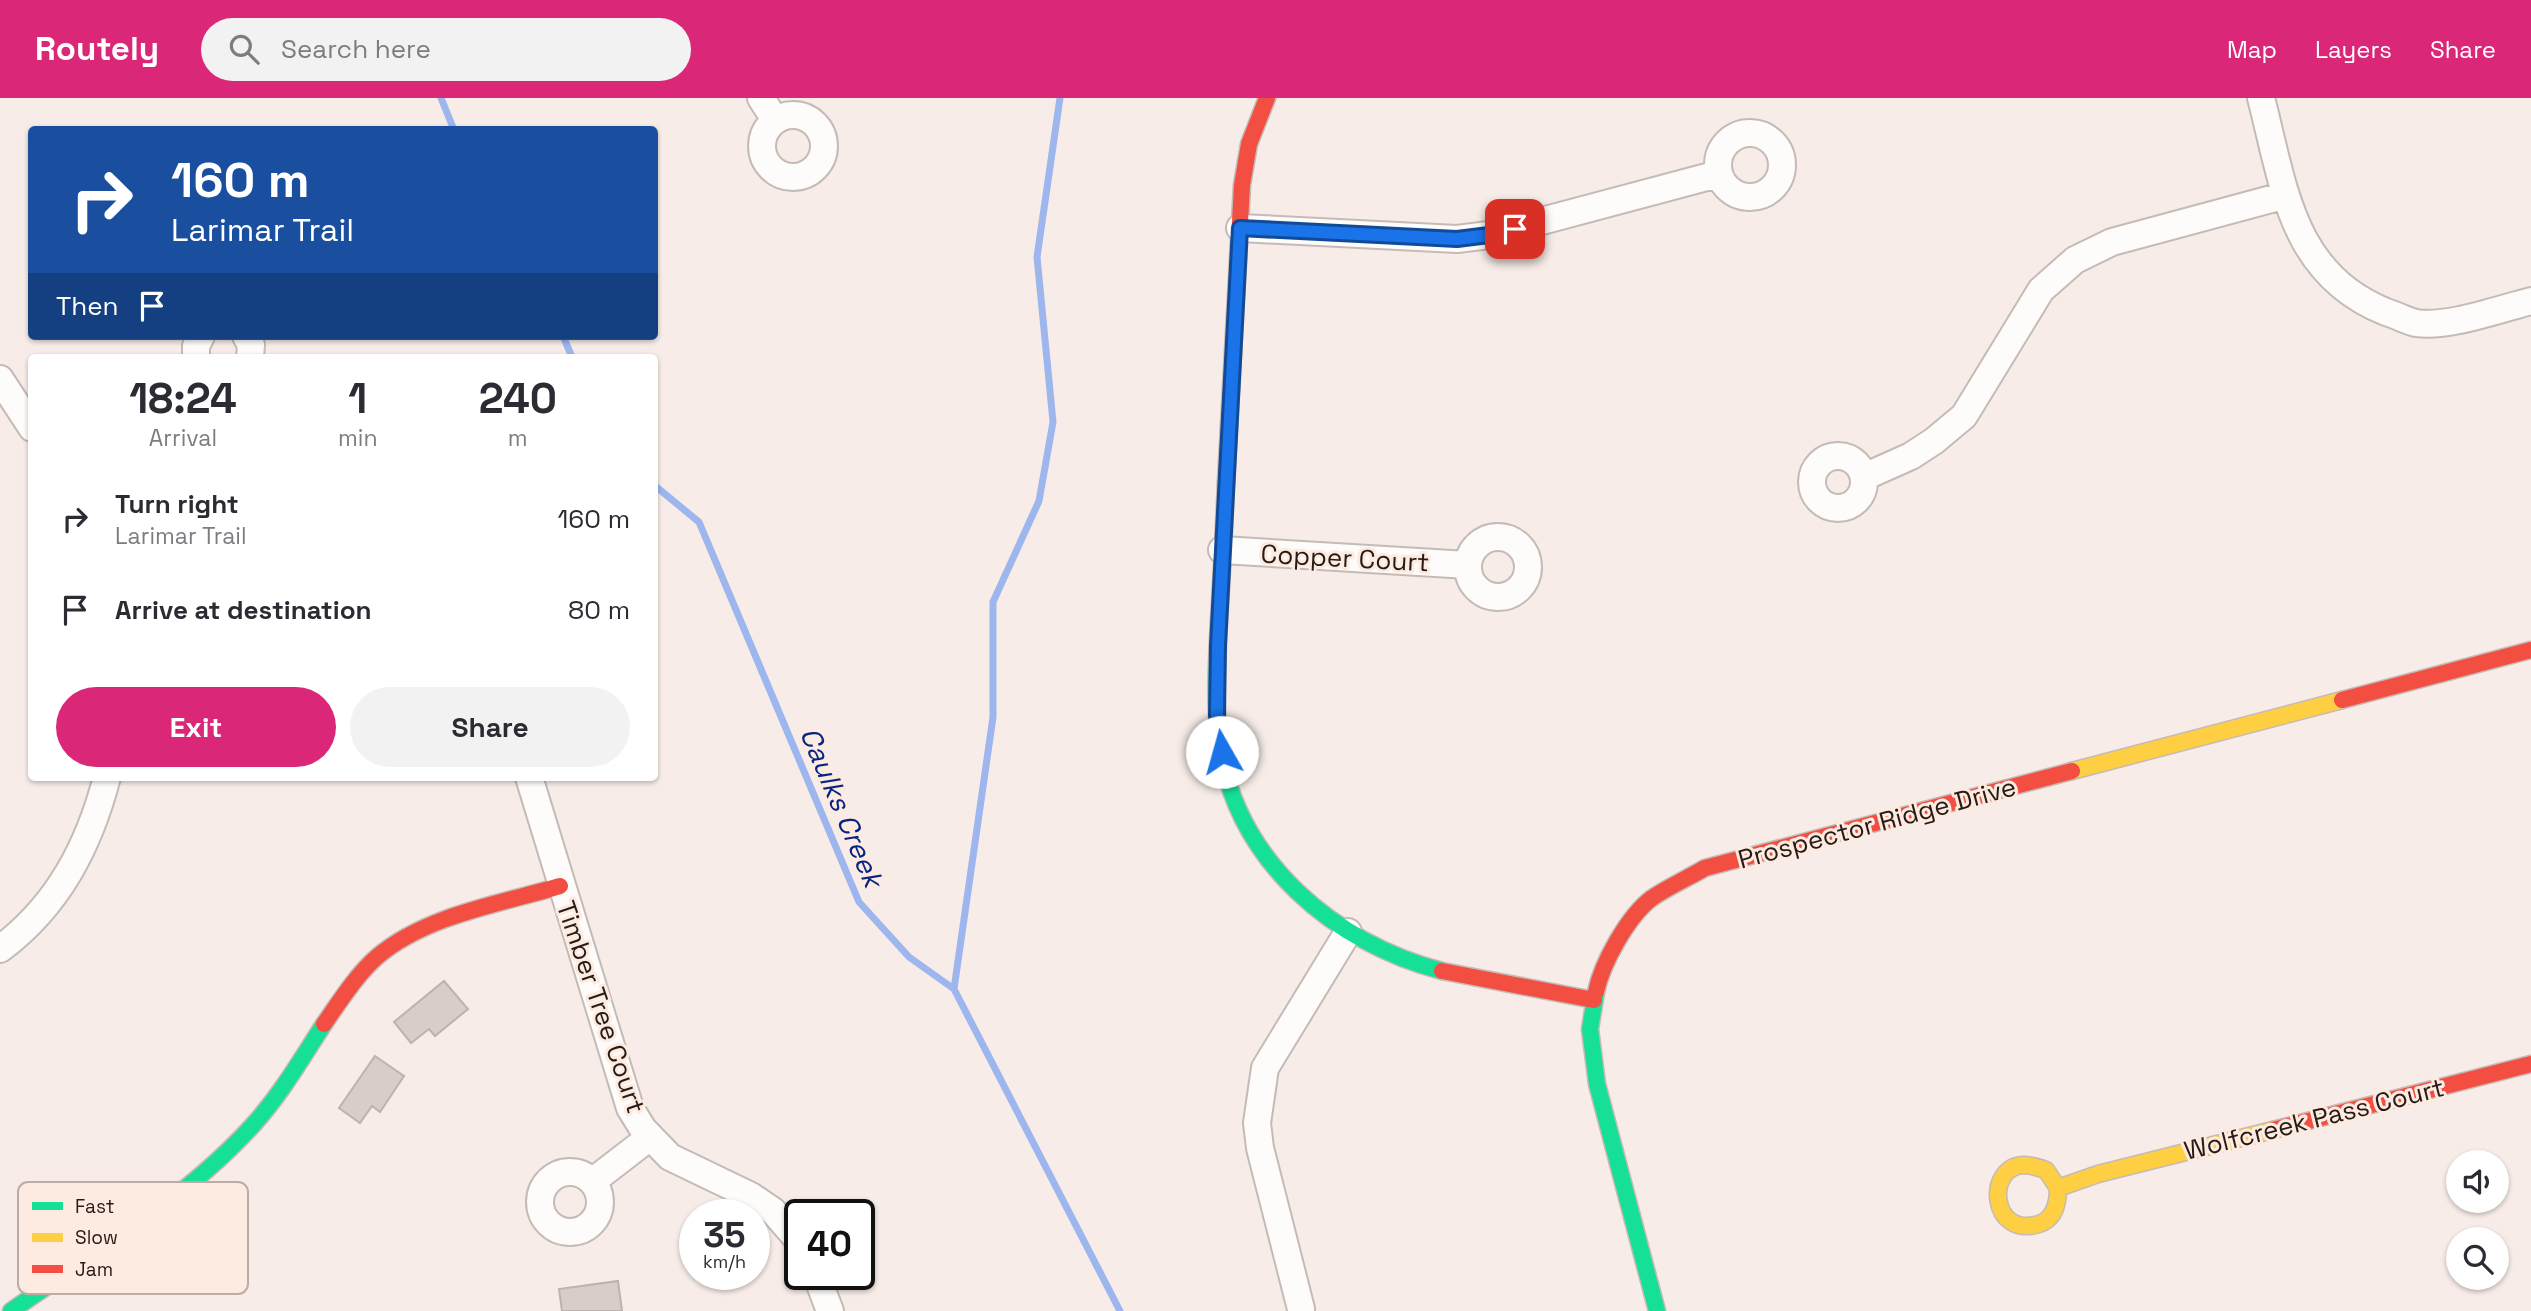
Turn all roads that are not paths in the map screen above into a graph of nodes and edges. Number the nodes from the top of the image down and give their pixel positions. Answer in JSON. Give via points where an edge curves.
{"nodes":[{"id":1,"x":1267,"y":98,"type":"edge"},
{"id":2,"x":2261,"y":98,"type":"edge"},
{"id":3,"x":1718,"y":174,"type":"dead end"},
{"id":4,"x":2286,"y":195,"type":"junction"},
{"id":5,"x":1240,"y":228,"type":"junction"},
{"id":6,"x":2531,"y":301,"type":"edge"},
{"id":7,"x":0,"y":379,"type":"edge"},
{"id":8,"x":28,"y":421,"type":"edge"},
{"id":9,"x":1864,"y":477,"type":"dead end"},
{"id":10,"x":1222,"y":550,"type":"junction"},
{"id":11,"x":1468,"y":565,"type":"dead end"},
{"id":12,"x":2531,"y":650,"type":"edge"},
{"id":13,"x":106,"y":781,"type":"edge"},
{"id":14,"x":530,"y":781,"type":"edge"},
{"id":15,"x":560,"y":886,"type":"junction"},
{"id":16,"x":1348,"y":932,"type":"junction"},
{"id":17,"x":0,"y":949,"type":"edge"},
{"id":18,"x":1594,"y":1000,"type":"junction"},
{"id":19,"x":2531,"y":1064,"type":"edge"},
{"id":20,"x":650,"y":1137,"type":"junction"},
{"id":21,"x":593,"y":1181,"type":"dead end"},
{"id":22,"x":189,"y":1182,"type":"edge"},
{"id":23,"x":2058,"y":1188,"type":"dead end"},
{"id":24,"x":784,"y":1224,"type":"edge"},
{"id":25,"x":822,"y":1290,"type":"edge"},
{"id":26,"x":35,"y":1294,"type":"edge"},
{"id":27,"x":1304,"y":1310,"type":"edge"},
{"id":28,"x":11,"y":1311,"type":"edge"},
{"id":29,"x":830,"y":1311,"type":"edge"},
{"id":30,"x":1657,"y":1311,"type":"edge"}],
"edges":[{"from":1,"to":5,"type":"street","via":[[1249,144]]},
{"from":2,"to":4,"type":"street"},
{"from":3,"to":5,"type":"street","via":[[1479,237]]},
{"from":4,"to":6,"type":"street","via":[[2307,248],[2324,272],[2367,304],[2417,323],[2445,322]]},
{"from":4,"to":9,"type":"street","via":[[2112,242],[2075,260],[2041,290],[1964,415],[1911,456]]},
{"from":5,"to":10,"type":"street"},
{"from":7,"to":8,"type":"street"},
{"from":10,"to":11,"type":"street","name":"Copper Court"},
{"from":10,"to":16,"type":"street","via":[[1217,715],[1228,780],[1241,813],[1274,869],[1320,915]]},
{"from":12,"to":18,"type":"street","name":"Prospector Ridge Drive","via":[[1705,869],[1651,899],[1628,923],[1609,957]]},
{"from":13,"to":17,"type":"street","via":[[71,873],[44,910]]},
{"from":14,"to":15,"type":"street","name":"Timber Tree Court"},
{"from":15,"to":20,"type":"street","name":"Timber Tree Court","via":[[630,1108]]},
{"from":15,"to":22,"type":"street","via":[[434,926],[380,954],[342,997],[254,1124]]},
{"from":16,"to":18,"type":"street","via":[[1408,961]]},
{"from":16,"to":27,"type":"street","via":[[1276,1046],[1260,1093],[1260,1148]]},
{"from":18,"to":30,"type":"street","name":"Prospector Ridge Drive","via":[[1590,1029],[1597,1084]]},
{"from":19,"to":23,"type":"street","name":"Wolfcreek Pass Court"},
{"from":20,"to":21,"type":"street"},
{"from":20,"to":24,"type":"street","name":"Timber Tree Court","via":[[670,1157],[751,1196]]},
{"from":25,"to":29,"type":"street"},
{"from":26,"to":28,"type":"street"}]}
